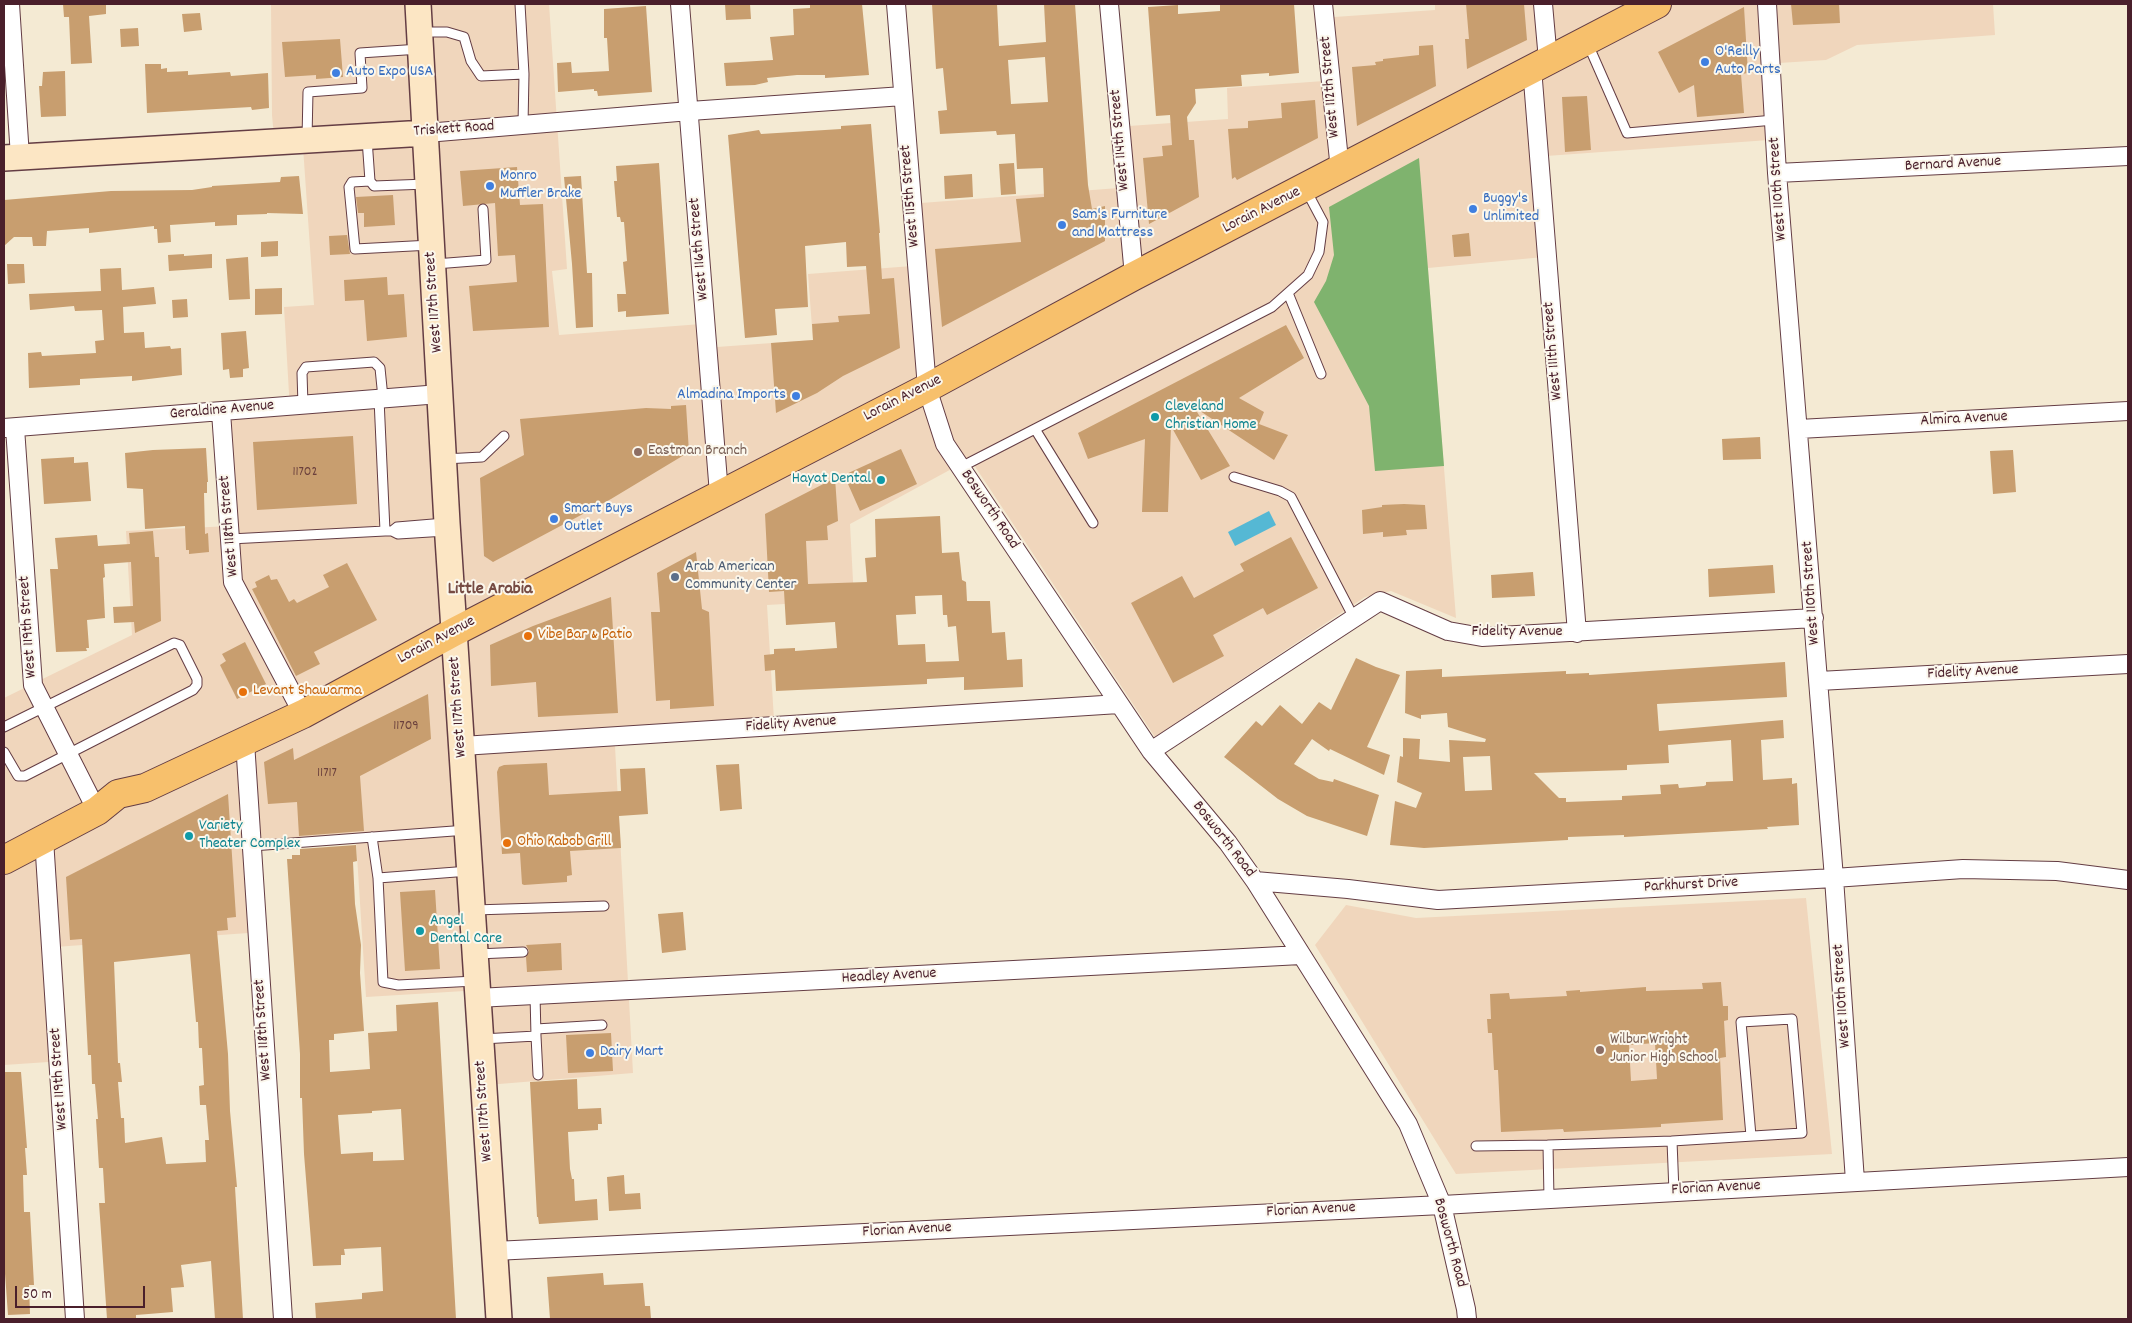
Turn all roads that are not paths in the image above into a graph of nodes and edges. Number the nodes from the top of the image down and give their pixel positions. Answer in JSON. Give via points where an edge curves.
{"nodes":[{"id":1,"x":10,"y":4,"type":"edge"},
{"id":2,"x":418,"y":4,"type":"edge"},
{"id":3,"x":520,"y":4,"type":"edge"},
{"id":4,"x":680,"y":4,"type":"edge"},
{"id":5,"x":896,"y":4,"type":"edge"},
{"id":6,"x":1109,"y":4,"type":"edge"},
{"id":7,"x":1323,"y":4,"type":"edge"},
{"id":8,"x":1543,"y":4,"type":"edge"},
{"id":9,"x":1657,"y":4,"type":"edge"},
{"id":10,"x":1767,"y":4,"type":"edge"},
{"id":11,"x":1586,"y":40,"type":"junction"},
{"id":12,"x":420,"y":41,"type":"junction"},
{"id":13,"x":1540,"y":64,"type":"junction"},
{"id":14,"x":524,"y":74,"type":"junction"},
{"id":15,"x":903,"y":96,"type":"junction"},
{"id":16,"x":690,"y":110,"type":"junction"},
{"id":17,"x":1774,"y":120,"type":"junction"},
{"id":18,"x":523,"y":124,"type":"junction"},
{"id":19,"x":426,"y":132,"type":"junction"},
{"id":20,"x":367,"y":136,"type":"junction"},
{"id":21,"x":307,"y":140,"type":"junction"},
{"id":22,"x":2128,"y":156,"type":"edge"},
{"id":23,"x":12,"y":158,"type":"edge"},
{"id":24,"x":1340,"y":170,"type":"junction"},
{"id":25,"x":1777,"y":173,"type":"junction"},
{"id":26,"x":370,"y":181,"type":"junction"},
{"id":27,"x":428,"y":184,"type":"junction"},
{"id":28,"x":1305,"y":189,"type":"junction"},
{"id":29,"x":483,"y":209,"type":"dead end"},
{"id":30,"x":432,"y":254,"type":"junction"},
{"id":31,"x":1134,"y":276,"type":"junction"},
{"id":32,"x":1288,"y":293,"type":"junction"},
{"id":33,"x":1322,"y":374,"type":"dead end"},
{"id":34,"x":926,"y":388,"type":"junction"},
{"id":35,"x":440,"y":394,"type":"junction"},
{"id":36,"x":381,"y":399,"type":"junction"},
{"id":37,"x":303,"y":405,"type":"junction"},
{"id":38,"x":2128,"y":411,"type":"edge"},
{"id":39,"x":221,"y":412,"type":"junction"},
{"id":40,"x":10,"y":428,"type":"edge"},
{"id":41,"x":1035,"y":429,"type":"junction"},
{"id":42,"x":1799,"y":429,"type":"junction"},
{"id":43,"x":504,"y":436,"type":"dead end"},
{"id":44,"x":444,"y":459,"type":"junction"},
{"id":45,"x":961,"y":467,"type":"junction"},
{"id":46,"x":1234,"y":477,"type":"dead end"},
{"id":47,"x":719,"y":494,"type":"junction"},
{"id":48,"x":1093,"y":522,"type":"dead end"},
{"id":49,"x":447,"y":527,"type":"junction"},
{"id":50,"x":389,"y":531,"type":"junction"},
{"id":51,"x":230,"y":539,"type":"junction"},
{"id":52,"x":1354,"y":618,"type":"junction"},
{"id":53,"x":1814,"y":618,"type":"junction"},
{"id":54,"x":454,"y":632,"type":"junction"},
{"id":55,"x":1577,"y":633,"type":"junction"},
{"id":56,"x":2128,"y":664,"type":"edge"},
{"id":57,"x":1818,"y":681,"type":"junction"},
{"id":58,"x":1119,"y":704,"type":"junction"},
{"id":59,"x":44,"y":706,"type":"junction"},
{"id":60,"x":303,"y":714,"type":"junction"},
{"id":61,"x":4,"y":727,"type":"edge"},
{"id":62,"x":245,"y":742,"type":"junction"},
{"id":63,"x":462,"y":746,"type":"junction"},
{"id":64,"x":1151,"y":751,"type":"junction"},
{"id":65,"x":4,"y":752,"type":"edge"},
{"id":66,"x":69,"y":754,"type":"junction"},
{"id":67,"x":97,"y":811,"type":"junction"},
{"id":68,"x":467,"y":830,"type":"junction"},
{"id":69,"x":372,"y":837,"type":"junction"},
{"id":70,"x":44,"y":839,"type":"junction"},
{"id":71,"x":252,"y":846,"type":"junction"},
{"id":72,"x":4,"y":860,"type":"edge"},
{"id":73,"x":469,"y":871,"type":"junction"},
{"id":74,"x":378,"y":878,"type":"junction"},
{"id":75,"x":1834,"y":878,"type":"junction"},
{"id":76,"x":2128,"y":880,"type":"edge"},
{"id":77,"x":1255,"y":881,"type":"junction"},
{"id":78,"x":604,"y":906,"type":"dead end"},
{"id":79,"x":472,"y":910,"type":"junction"},
{"id":80,"x":523,"y":952,"type":"dead end"},
{"id":81,"x":474,"y":954,"type":"junction"},
{"id":82,"x":1301,"y":955,"type":"junction"},
{"id":83,"x":476,"y":989,"type":"junction"},
{"id":84,"x":535,"y":995,"type":"junction"},
{"id":85,"x":602,"y":1025,"type":"dead end"},
{"id":86,"x":536,"y":1032,"type":"junction"},
{"id":87,"x":480,"y":1039,"type":"junction"},
{"id":88,"x":538,"y":1075,"type":"dead end"},
{"id":89,"x":1751,"y":1136,"type":"junction"},
{"id":90,"x":1672,"y":1141,"type":"junction"},
{"id":91,"x":1548,"y":1145,"type":"junction"},
{"id":92,"x":1476,"y":1146,"type":"dead end"},
{"id":93,"x":2128,"y":1167,"type":"edge"},
{"id":94,"x":1856,"y":1181,"type":"junction"},
{"id":95,"x":1674,"y":1192,"type":"junction"},
{"id":96,"x":1549,"y":1199,"type":"junction"},
{"id":97,"x":1442,"y":1205,"type":"junction"},
{"id":98,"x":494,"y":1251,"type":"junction"},
{"id":99,"x":75,"y":1319,"type":"edge"},
{"id":100,"x":283,"y":1319,"type":"edge"},
{"id":101,"x":499,"y":1319,"type":"edge"},
{"id":102,"x":1467,"y":1319,"type":"edge"}],
"edges":[{"from":1,"to":23,"type":"street"},
{"from":2,"to":12,"type":"main road","name":"West 117th Street"},
{"from":3,"to":14,"type":"lane"},
{"from":4,"to":16,"type":"street","name":"West 116th Street"},
{"from":5,"to":15,"type":"street","name":"West 115th Street"},
{"from":6,"to":31,"type":"street","name":"West 114th Street"},
{"from":7,"to":24,"type":"street","name":"West 112th Street"},
{"from":8,"to":13,"type":"street","name":"West 111th Street"},
{"from":9,"to":11,"type":"main road","name":"Lorain Avenue"},
{"from":10,"to":17,"type":"street","name":"West 110th Street"},
{"from":11,"to":13,"type":"main road","name":"Lorain Avenue"},
{"from":11,"to":17,"type":"lane","via":[[1627,134]]},
{"from":12,"to":14,"type":"lane","via":[[447,32],[464,37],[471,61],[481,76]]},
{"from":12,"to":19,"type":"main road","name":"West 117th Street"},
{"from":12,"to":21,"type":"lane","via":[[360,53],[362,88],[308,92]]},
{"from":13,"to":24,"type":"main road","name":"Lorain Avenue"},
{"from":13,"to":55,"type":"street","name":"West 111th Street"},
{"from":14,"to":18,"type":"lane"},
{"from":15,"to":16,"type":"street","name":"Triskett Road"},
{"from":15,"to":34,"type":"street","name":"West 115th Street"},
{"from":16,"to":18,"type":"street","name":"Triskett Road"},
{"from":16,"to":47,"type":"street","name":"West 116th Street"},
{"from":17,"to":25,"type":"street","name":"West 110th Street"},
{"from":18,"to":19,"type":"street","name":"Triskett Road"},
{"from":19,"to":20,"type":"main road","name":"Triskett Road"},
{"from":19,"to":27,"type":"main road","name":"West 117th Street"},
{"from":20,"to":21,"type":"main road","name":"Triskett Road"},
{"from":20,"to":26,"type":"lane"},
{"from":21,"to":23,"type":"main road","name":"Triskett Road"},
{"from":22,"to":25,"type":"street","name":"Bernard Avenue"},
{"from":24,"to":28,"type":"main road","name":"Lorain Avenue"},
{"from":25,"to":42,"type":"street","name":"West 110th Street"},
{"from":26,"to":27,"type":"lane","via":[[374,186]]},
{"from":26,"to":30,"type":"lane","via":[[352,182],[349,187],[354,249]]},
{"from":27,"to":30,"type":"main road","name":"West 117th Street"},
{"from":28,"to":31,"type":"main road","name":"Lorain Avenue"},
{"from":28,"to":32,"type":"lane","via":[[1323,222],[1319,252],[1308,275]]},
{"from":29,"to":30,"type":"lane","via":[[486,260]]},
{"from":30,"to":35,"type":"main road","name":"West 117th Street"},
{"from":31,"to":34,"type":"main road","name":"Lorain Avenue"},
{"from":32,"to":33,"type":"lane"},
{"from":32,"to":41,"type":"lane","via":[[1272,307]]},
{"from":34,"to":45,"type":"street","name":"Bosworth Road","via":[[945,444]]},
{"from":34,"to":47,"type":"main road","name":"Lorain Avenue"},
{"from":35,"to":36,"type":"street","name":"Geraldine Avenue"},
{"from":35,"to":44,"type":"main road","name":"West 117th Street"},
{"from":36,"to":37,"type":"street","name":"Geraldine Avenue"},
{"from":36,"to":37,"type":"lane","via":[[380,368],[374,362],[316,366],[306,367],[302,372]]},
{"from":36,"to":50,"type":"lane"},
{"from":37,"to":39,"type":"street","name":"Geraldine Avenue"},
{"from":38,"to":42,"type":"street","name":"Almira Avenue"},
{"from":39,"to":40,"type":"street","name":"Geraldine Avenue"},
{"from":39,"to":51,"type":"street","name":"West 118th Street"},
{"from":40,"to":59,"type":"street","name":"West 119th Street","via":[[33,685]]},
{"from":41,"to":45,"type":"lane"},
{"from":41,"to":48,"type":"lane"},
{"from":42,"to":53,"type":"street","name":"West 110th Street"},
{"from":43,"to":44,"type":"lane","via":[[482,456]]},
{"from":44,"to":49,"type":"main road","name":"West 117th Street"},
{"from":45,"to":58,"type":"street","name":"Bosworth Road"},
{"from":46,"to":52,"type":"lane","via":[[1291,497]]},
{"from":47,"to":54,"type":"main road","name":"Lorain Avenue"},
{"from":49,"to":50,"type":"lane","via":[[397,526]]},
{"from":49,"to":54,"type":"main road","name":"West 117th Street"},
{"from":50,"to":51,"type":"lane"},
{"from":51,"to":60,"type":"street","name":"West 118th Street","via":[[233,582]]},
{"from":52,"to":55,"type":"street","name":"Fidelity Avenue","via":[[1380,601],[1448,631],[1482,637]]},
{"from":52,"to":64,"type":"street","name":"Fidelity Avenue"},
{"from":53,"to":55,"type":"street","name":"Fidelity Avenue"},
{"from":53,"to":57,"type":"street","name":"West 110th Street"},
{"from":54,"to":60,"type":"main road","name":"Lorain Avenue"},
{"from":54,"to":63,"type":"main road","name":"West 117th Street"},
{"from":56,"to":57,"type":"street","name":"Fidelity Avenue"},
{"from":57,"to":75,"type":"street","name":"West 110th Street"},
{"from":58,"to":63,"type":"street","name":"Fidelity Avenue"},
{"from":58,"to":64,"type":"street","name":"Bosworth Road"},
{"from":59,"to":61,"type":"lane"},
{"from":59,"to":66,"type":"street","name":"West 119th Street"},
{"from":59,"to":66,"type":"lane","via":[[169,645],[180,645],[197,679],[193,690]]},
{"from":60,"to":62,"type":"main road","name":"Lorain Avenue"},
{"from":62,"to":67,"type":"main road","name":"Lorain Avenue","via":[[146,788],[118,794]]},
{"from":62,"to":71,"type":"street","name":"West 118th Street"},
{"from":63,"to":68,"type":"main road","name":"West 117th Street"},
{"from":64,"to":77,"type":"street","name":"Bosworth Road","via":[[1228,843]]},
{"from":65,"to":66,"type":"lane","via":[[18,776],[25,776]]},
{"from":66,"to":67,"type":"street","name":"West 119th Street"},
{"from":67,"to":70,"type":"main road","name":"Lorain Avenue"},
{"from":68,"to":69,"type":"lane"},
{"from":68,"to":73,"type":"main road","name":"West 117th Street"},
{"from":69,"to":71,"type":"lane"},
{"from":69,"to":74,"type":"lane"},
{"from":70,"to":72,"type":"main road","name":"Lorain Avenue"},
{"from":70,"to":99,"type":"street","name":"West 119th Street"},
{"from":71,"to":100,"type":"street","name":"West 118th Street"},
{"from":73,"to":74,"type":"lane"},
{"from":73,"to":79,"type":"main road","name":"West 117th Street"},
{"from":74,"to":83,"type":"lane","via":[[383,982]]},
{"from":75,"to":76,"type":"street","name":"Parkhurst Drive","via":[[1962,869],[2057,871]]},
{"from":75,"to":77,"type":"street","name":"Parkhurst Drive","via":[[1438,900]]},
{"from":75,"to":94,"type":"street","name":"West 110th Street"},
{"from":77,"to":82,"type":"street","name":"Bosworth Road"},
{"from":78,"to":79,"type":"lane"},
{"from":79,"to":81,"type":"main road","name":"West 117th Street"},
{"from":80,"to":81,"type":"lane"},
{"from":81,"to":83,"type":"main road","name":"West 117th Street"},
{"from":82,"to":84,"type":"street","name":"Headley Avenue"},
{"from":82,"to":97,"type":"street","name":"Bosworth Road","via":[[1408,1124]]},
{"from":83,"to":84,"type":"street","name":"Headley Avenue"},
{"from":83,"to":87,"type":"main road","name":"West 117th Street"},
{"from":84,"to":86,"type":"lane"},
{"from":85,"to":86,"type":"lane"},
{"from":86,"to":87,"type":"lane"},
{"from":86,"to":88,"type":"lane"},
{"from":87,"to":98,"type":"main road","name":"West 117th Street"},
{"from":89,"to":89,"type":"lane","via":[[1802,1133],[1792,1019],[1741,1022]]},
{"from":89,"to":90,"type":"lane"},
{"from":90,"to":91,"type":"lane"},
{"from":90,"to":95,"type":"lane"},
{"from":91,"to":92,"type":"lane"},
{"from":91,"to":96,"type":"lane"},
{"from":93,"to":94,"type":"street","name":"Florian Avenue"},
{"from":94,"to":95,"type":"street","name":"Florian Avenue"},
{"from":95,"to":96,"type":"street","name":"Florian Avenue"},
{"from":96,"to":97,"type":"street","name":"Florian Avenue"},
{"from":97,"to":98,"type":"street","name":"Florian Avenue"},
{"from":97,"to":102,"type":"street","name":"Bosworth Road"},
{"from":98,"to":101,"type":"main road","name":"West 117th Street"}]}
